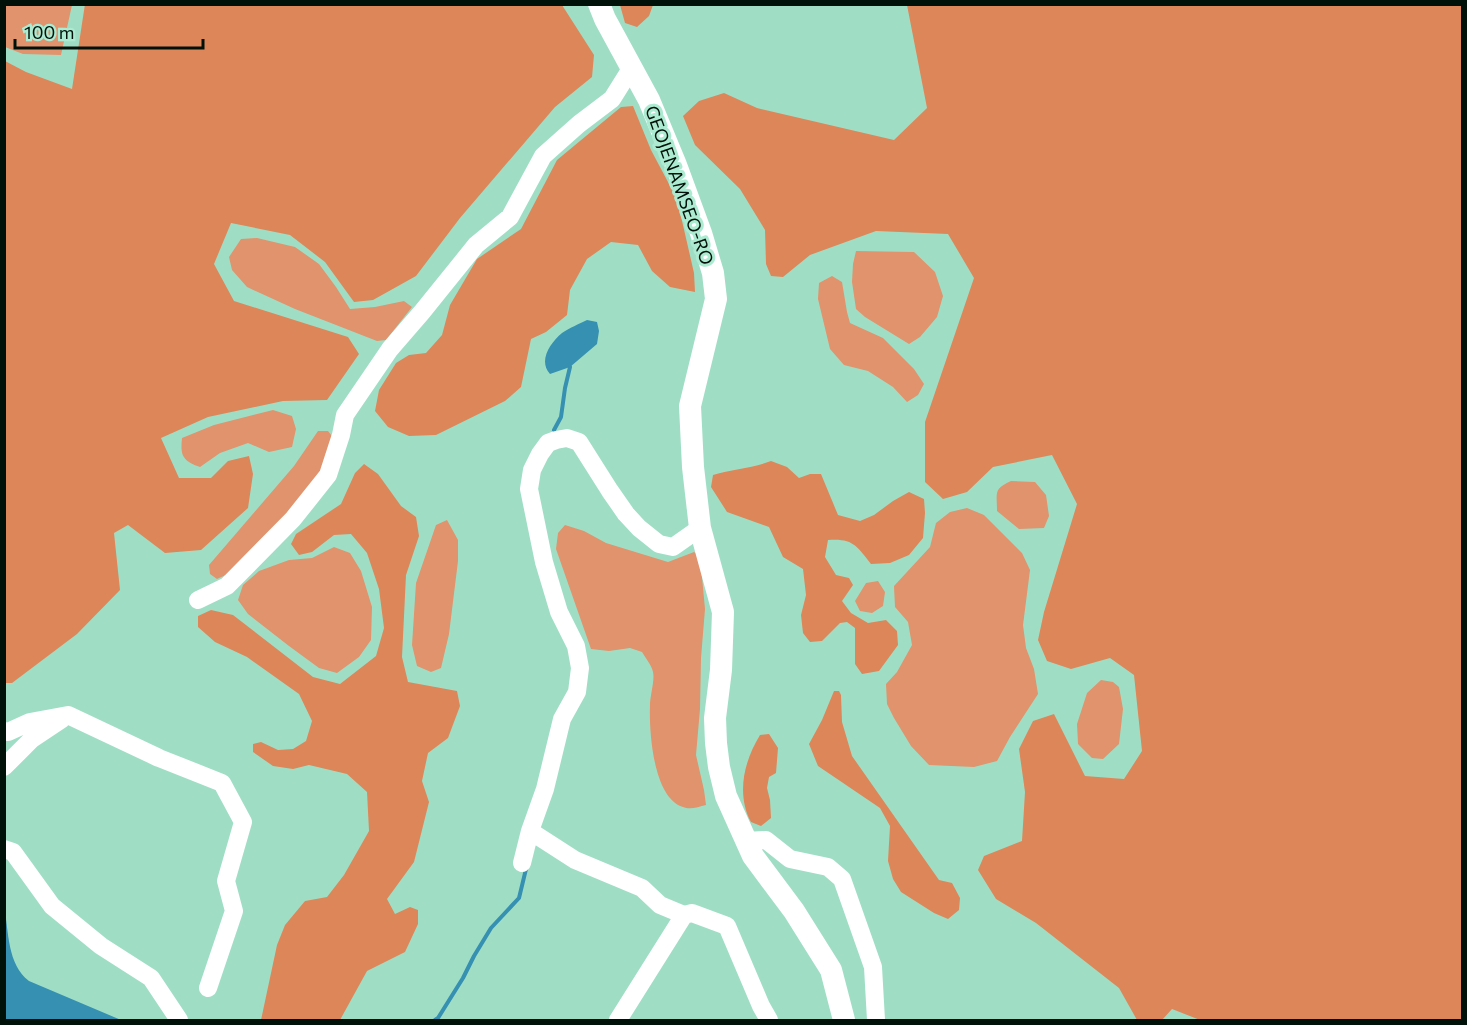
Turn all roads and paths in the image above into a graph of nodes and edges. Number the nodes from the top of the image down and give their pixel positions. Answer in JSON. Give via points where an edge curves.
{"nodes":[{"id":1,"x":599,"y":4,"type":"edge"},
{"id":2,"x":632,"y":67,"type":"junction"},
{"id":3,"x":700,"y":528,"type":"junction"},
{"id":4,"x":198,"y":600,"type":"dead end"},
{"id":5,"x":68,"y":715,"type":"junction"},
{"id":6,"x":4,"y":731,"type":"edge"},
{"id":7,"x":5,"y":766,"type":"edge"},
{"id":8,"x":530,"y":831,"type":"junction"},
{"id":9,"x":745,"y":841,"type":"junction"},
{"id":10,"x":4,"y":849,"type":"edge"},
{"id":11,"x":522,"y":863,"type":"dead end"},
{"id":12,"x":684,"y":915,"type":"junction"},
{"id":13,"x":208,"y":988,"type":"dead end"},
{"id":14,"x":179,"y":1020,"type":"edge"},
{"id":15,"x":618,"y":1020,"type":"edge"},
{"id":16,"x":769,"y":1020,"type":"edge"},
{"id":17,"x":844,"y":1020,"type":"edge"},
{"id":18,"x":876,"y":1020,"type":"edge"}],
"edges":[{"from":1,"to":2,"type":"main road","name":"GEOJENAMSEO-RO"},
{"from":2,"to":3,"type":"main road","name":"GEOJENAMSEO-RO","via":[[676,165],[713,273],[716,299],[690,406]]},
{"from":2,"to":4,"type":"lane","via":[[612,99],[543,156],[510,217],[476,244],[390,349],[345,415],[328,475],[293,519],[227,586]]},
{"from":3,"to":8,"type":"lane","via":[[673,547],[659,544],[626,514],[579,442],[556,440],[548,443],[540,454],[529,489],[544,562],[559,612],[576,646],[580,668],[577,692],[562,719]]},
{"from":3,"to":9,"type":"main road","name":"GEOJENAMSEO-RO","via":[[723,612],[715,718],[719,767],[726,796]]},
{"from":5,"to":6,"type":"lane"},
{"from":5,"to":7,"type":"lane","via":[[32,739]]},
{"from":5,"to":13,"type":"lane","via":[[222,783],[243,822],[226,881],[234,911]]},
{"from":8,"to":11,"type":"lane"},
{"from":8,"to":12,"type":"lane","via":[[574,860],[642,888],[660,905]]},
{"from":9,"to":17,"type":"main road","name":"GEOJENAMSEO-RO","via":[[831,970]]},
{"from":9,"to":18,"type":"lane","via":[[766,840],[790,859],[828,867],[842,879],[873,967]]},
{"from":10,"to":14,"type":"lane","via":[[12,852],[52,906],[101,946],[151,978]]},
{"from":12,"to":15,"type":"lane"},
{"from":12,"to":16,"type":"lane","via":[[693,913],[726,926]]}]}
